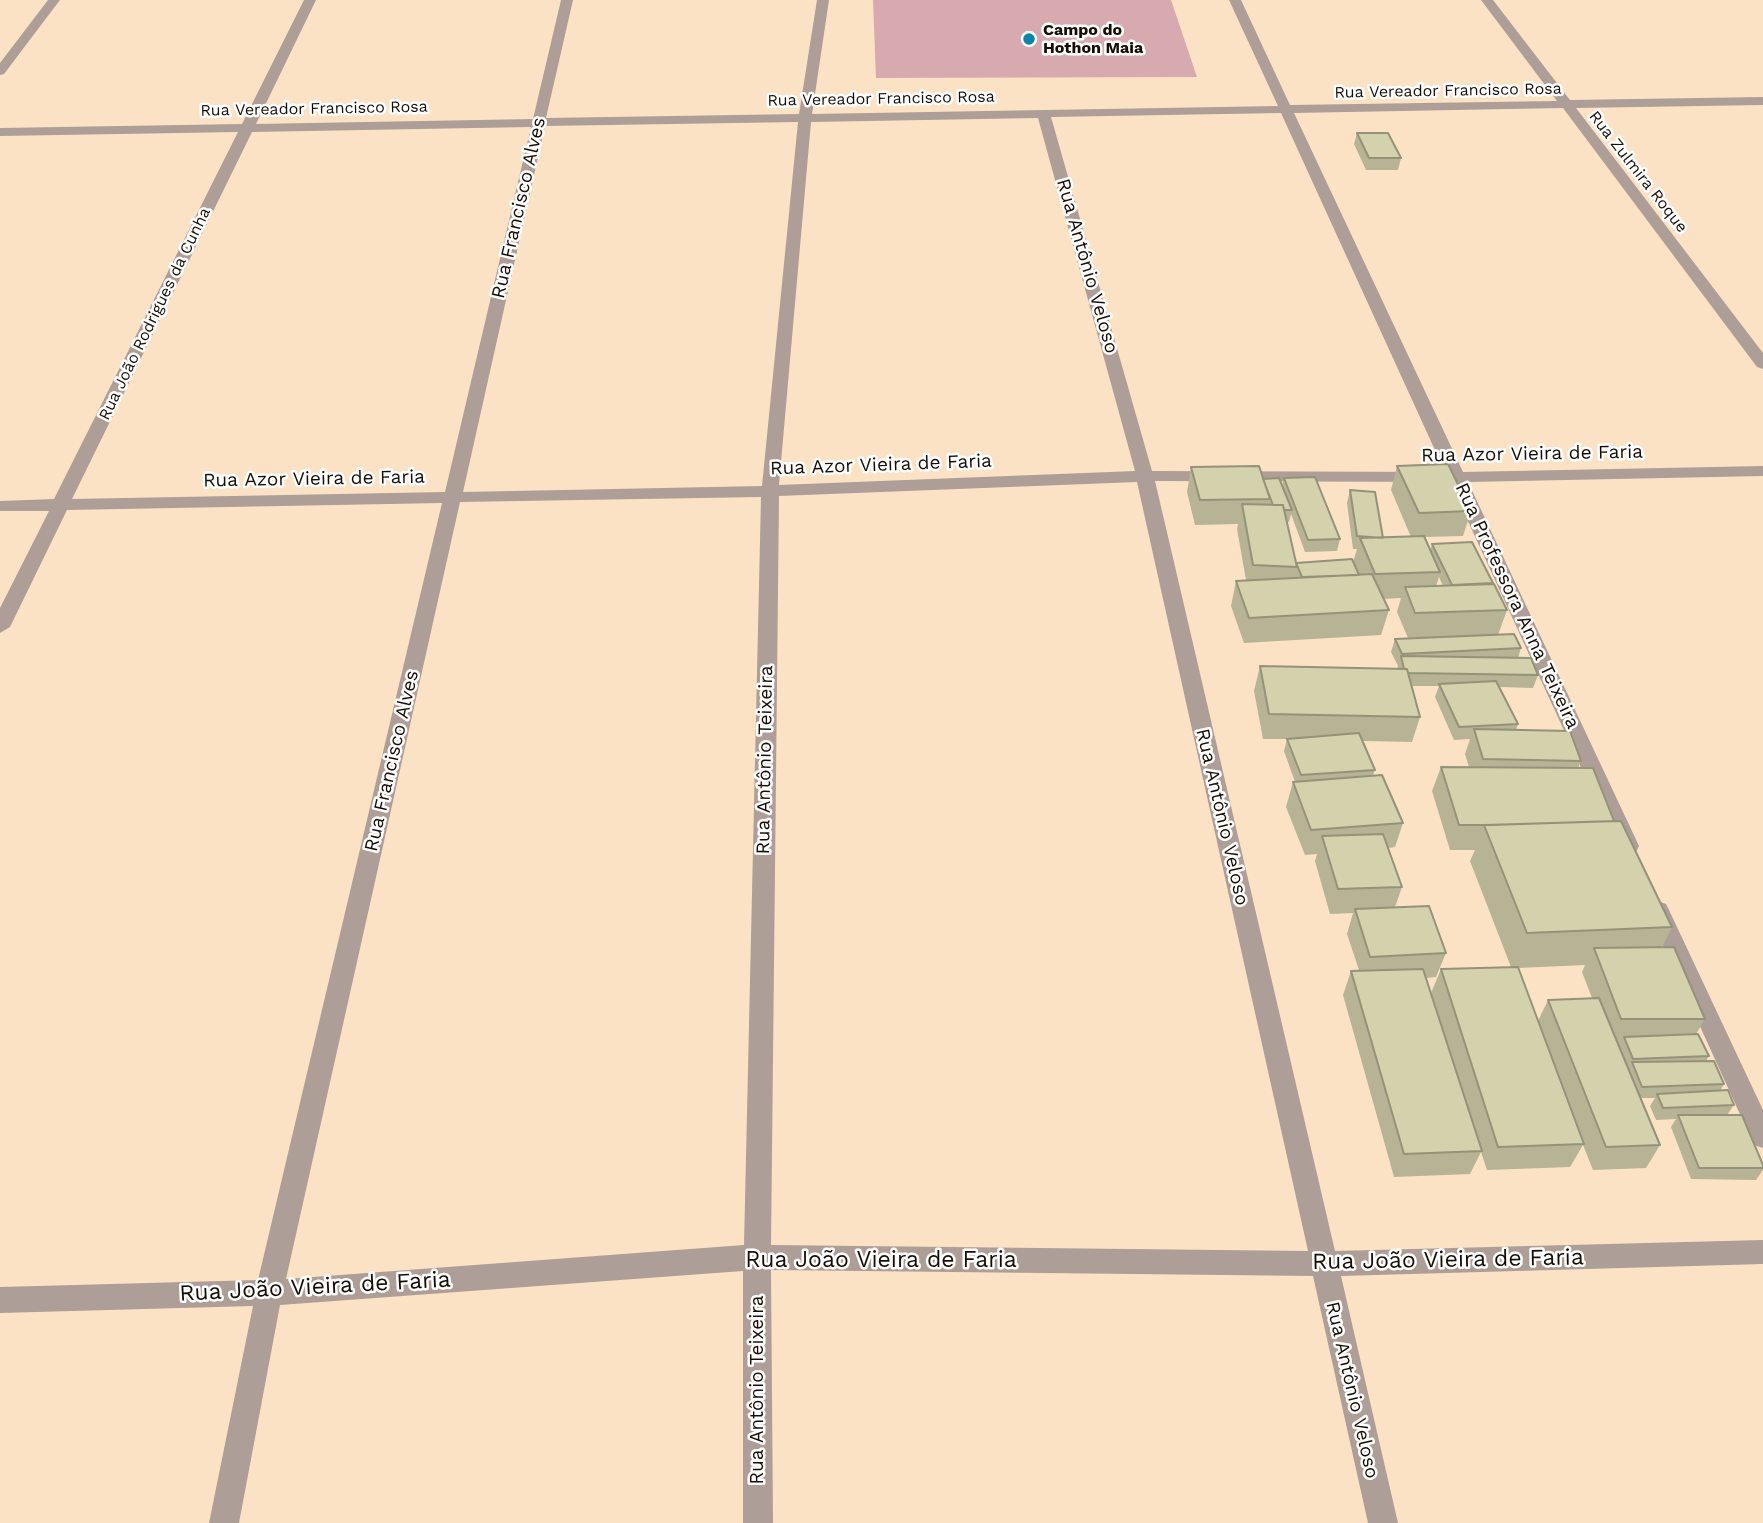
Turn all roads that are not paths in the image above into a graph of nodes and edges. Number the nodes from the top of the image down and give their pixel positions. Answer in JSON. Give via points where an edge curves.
{"nodes":[{"id":1,"x":54,"y":0,"type":"edge"},
{"id":2,"x":310,"y":0,"type":"edge"},
{"id":3,"x":567,"y":0,"type":"edge"},
{"id":4,"x":823,"y":0,"type":"edge"},
{"id":5,"x":1236,"y":0,"type":"edge"},
{"id":6,"x":1487,"y":0,"type":"edge"},
{"id":7,"x":0,"y":71,"type":"edge"},
{"id":8,"x":1763,"y":101,"type":"edge"},
{"id":9,"x":1565,"y":106,"type":"junction"},
{"id":10,"x":1287,"y":111,"type":"junction"},
{"id":11,"x":1044,"y":115,"type":"junction"},
{"id":12,"x":804,"y":116,"type":"junction"},
{"id":13,"x":539,"y":123,"type":"junction"},
{"id":14,"x":247,"y":128,"type":"junction"},
{"id":15,"x":0,"y":132,"type":"edge"},
{"id":16,"x":1763,"y":364,"type":"edge"},
{"id":17,"x":1763,"y":471,"type":"edge"},
{"id":18,"x":1145,"y":476,"type":"junction"},
{"id":19,"x":1457,"y":477,"type":"junction"},
{"id":20,"x":770,"y":491,"type":"junction"},
{"id":21,"x":453,"y":497,"type":"junction"},
{"id":22,"x":61,"y":505,"type":"junction"},
{"id":23,"x":0,"y":506,"type":"edge"},
{"id":24,"x":0,"y":627,"type":"edge"},
{"id":25,"x":1633,"y":858,"type":"edge"},
{"id":26,"x":1651,"y":896,"type":"edge"},
{"id":27,"x":1763,"y":1137,"type":"edge"},
{"id":28,"x":1763,"y":1252,"type":"edge"},
{"id":29,"x":757,"y":1257,"type":"junction"},
{"id":30,"x":1324,"y":1264,"type":"junction"},
{"id":31,"x":269,"y":1293,"type":"junction"},
{"id":32,"x":0,"y":1300,"type":"edge"},
{"id":33,"x":224,"y":1523,"type":"edge"},
{"id":34,"x":758,"y":1523,"type":"edge"},
{"id":35,"x":1383,"y":1523,"type":"edge"}],
"edges":[{"from":1,"to":7,"type":"street"},
{"from":2,"to":14,"type":"street","name":"Rua João Rodrigues da Cunha"},
{"from":3,"to":13,"type":"street","name":"Rua Francisco Alves"},
{"from":4,"to":12,"type":"street","name":"Rua Antônio Teixeira"},
{"from":5,"to":10,"type":"street","name":"Rua Professora Anna Teixeira"},
{"from":6,"to":9,"type":"street","name":"Rua Zulmira Roque"},
{"from":8,"to":9,"type":"street","name":"Rua Vereador Francisco Rosa"},
{"from":9,"to":10,"type":"street","name":"Rua Vereador Francisco Rosa"},
{"from":9,"to":16,"type":"street","name":"Rua Zulmira Roque"},
{"from":10,"to":11,"type":"street","name":"Rua Vereador Francisco Rosa"},
{"from":10,"to":19,"type":"street","name":"Rua Professora Anna Teixeira"},
{"from":11,"to":12,"type":"street","name":"Rua Vereador Francisco Rosa"},
{"from":11,"to":18,"type":"street","name":"Rua Antônio Veloso"},
{"from":12,"to":13,"type":"street","name":"Rua Vereador Francisco Rosa"},
{"from":12,"to":20,"type":"street","name":"Rua Antônio Teixeira"},
{"from":13,"to":14,"type":"street","name":"Rua Vereador Francisco Rosa"},
{"from":13,"to":21,"type":"street","name":"Rua Francisco Alves"},
{"from":14,"to":15,"type":"street","name":"Rua Vereador Francisco Rosa"},
{"from":14,"to":22,"type":"street","name":"Rua João Rodrigues da Cunha"},
{"from":17,"to":19,"type":"street","name":"Rua Azor Vieira de Faria"},
{"from":18,"to":19,"type":"street","name":"Rua Azor Vieira de Faria"},
{"from":18,"to":20,"type":"street","name":"Rua Azor Vieira de Faria"},
{"from":18,"to":30,"type":"street","name":"Rua Antônio Veloso"},
{"from":19,"to":25,"type":"street","name":"Rua Professora Anna Teixeira"},
{"from":20,"to":21,"type":"street","name":"Rua Azor Vieira de Faria"},
{"from":20,"to":29,"type":"street","name":"Rua Antônio Teixeira"},
{"from":21,"to":22,"type":"street","name":"Rua Azor Vieira de Faria"},
{"from":21,"to":31,"type":"street","name":"Rua Francisco Alves"},
{"from":22,"to":23,"type":"street","name":"Rua Azor Vieira de Faria"},
{"from":22,"to":24,"type":"street","name":"Rua João Rodrigues da Cunha"},
{"from":26,"to":27,"type":"street"},
{"from":28,"to":30,"type":"street","name":"Rua João Vieira de Faria"},
{"from":29,"to":30,"type":"street","name":"Rua João Vieira de Faria"},
{"from":29,"to":31,"type":"street","name":"Rua João Vieira de Faria"},
{"from":29,"to":34,"type":"street","name":"Rua Antônio Teixeira"},
{"from":30,"to":35,"type":"street","name":"Rua Antônio Veloso"},
{"from":31,"to":32,"type":"street","name":"Rua João Vieira de Faria"},
{"from":31,"to":33,"type":"street","name":"Rua Francisco Alves"}]}
